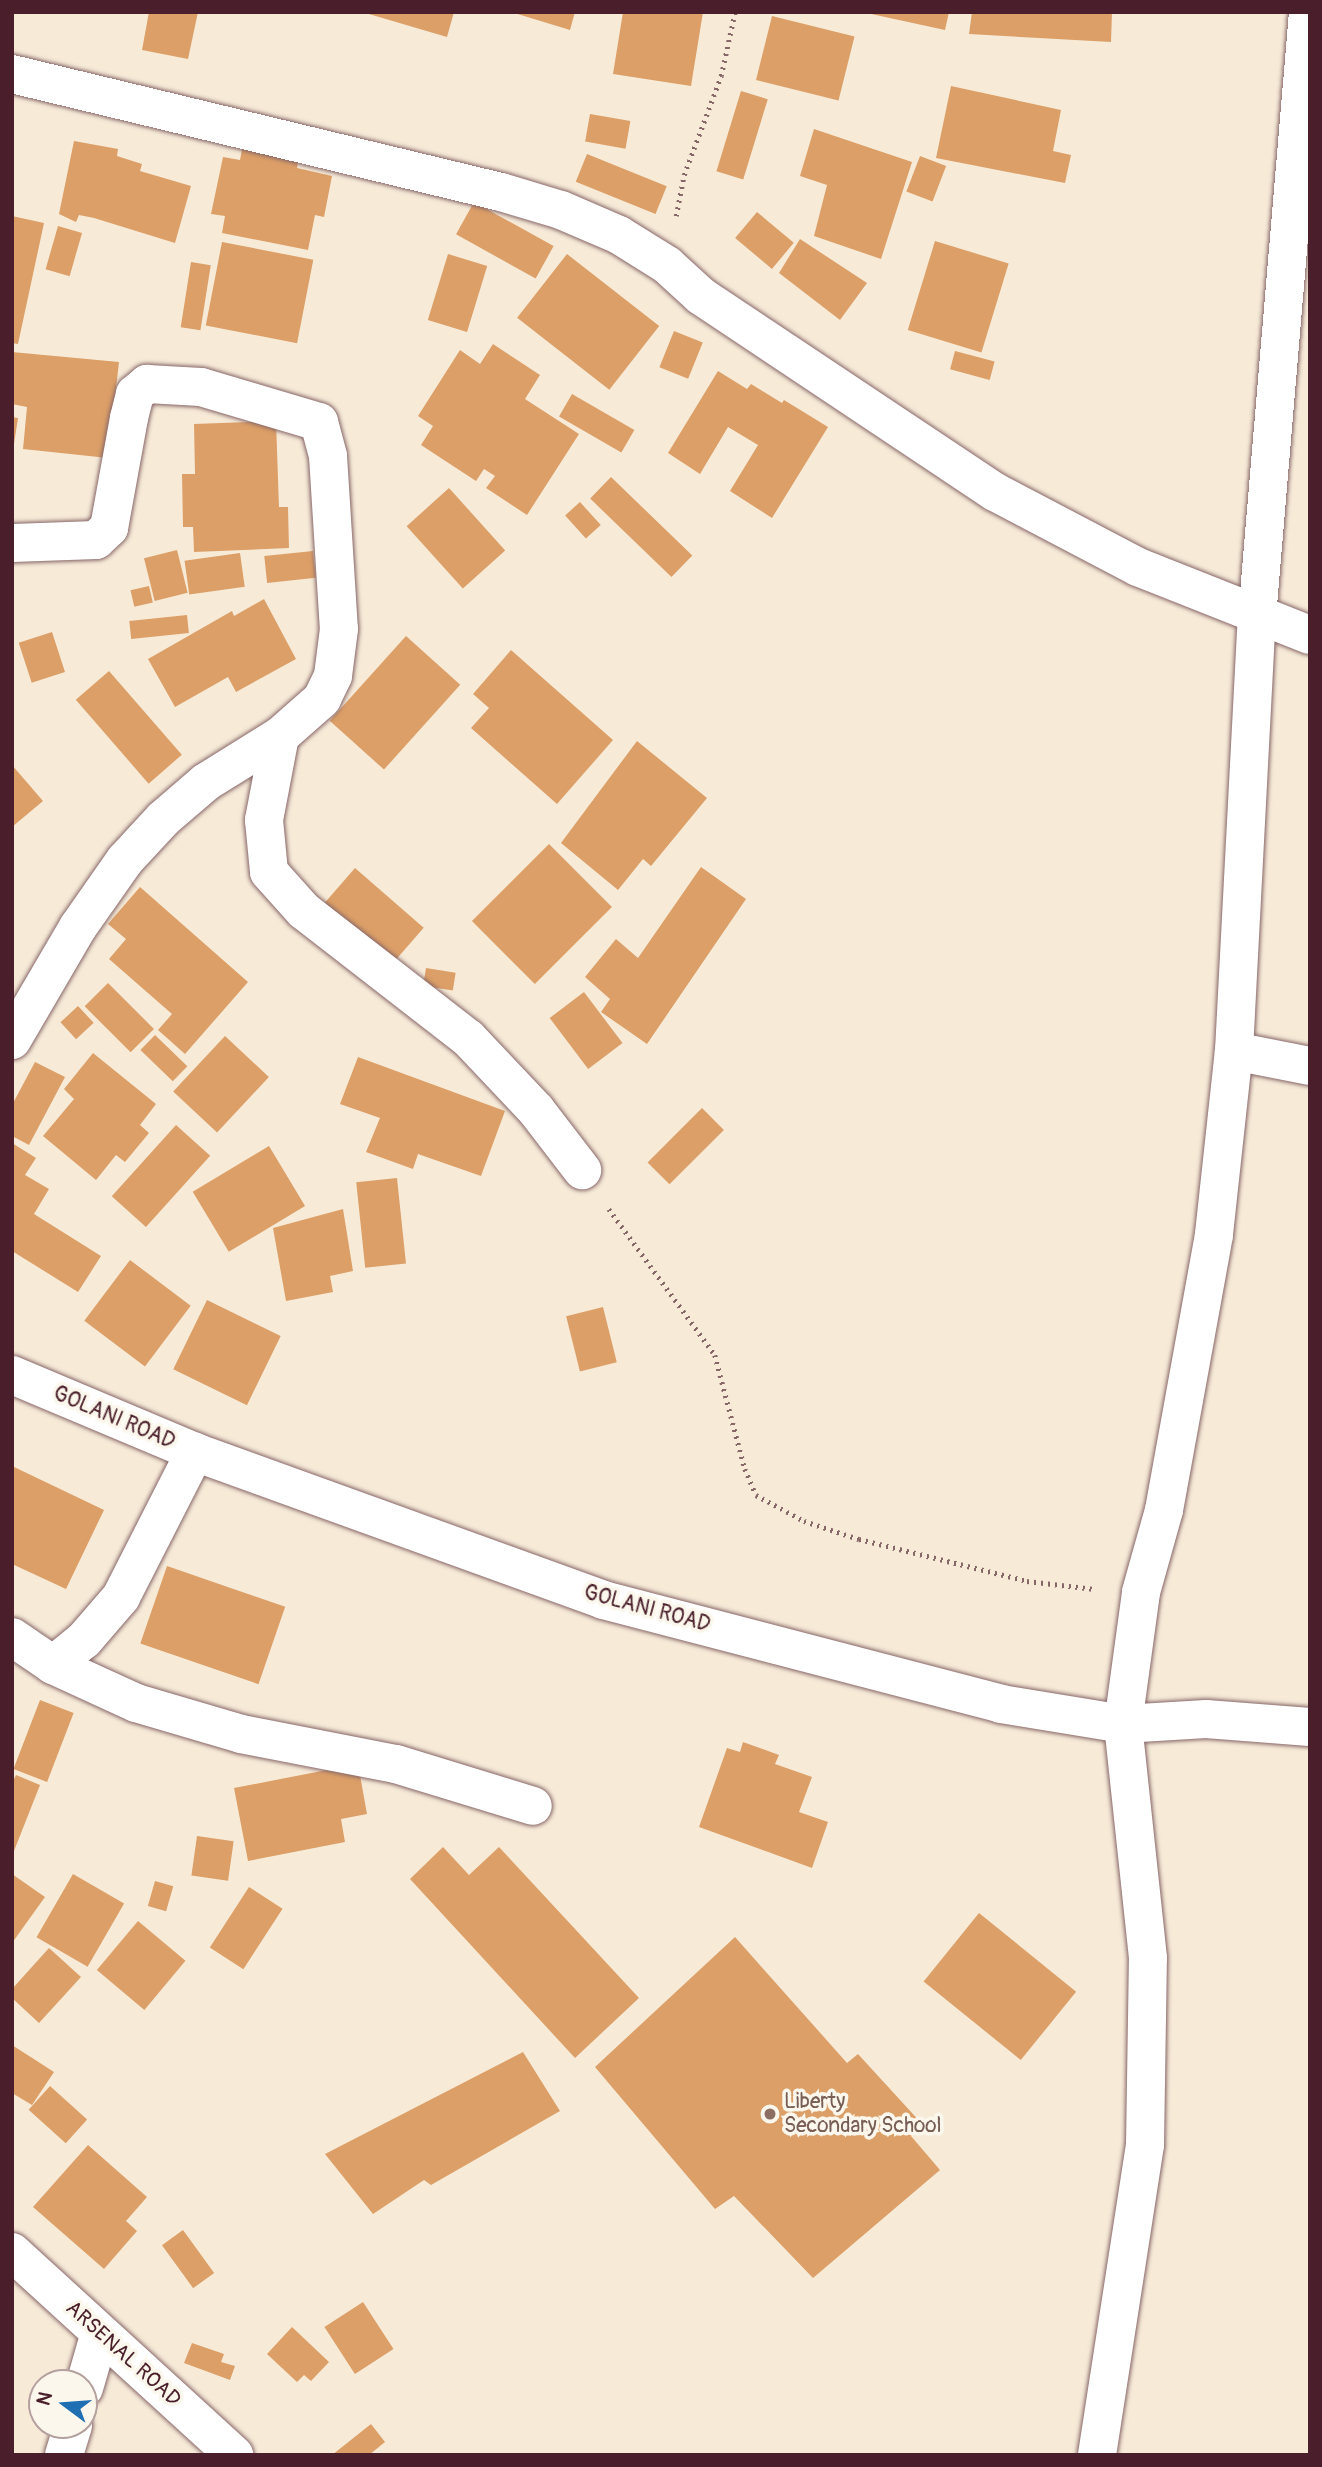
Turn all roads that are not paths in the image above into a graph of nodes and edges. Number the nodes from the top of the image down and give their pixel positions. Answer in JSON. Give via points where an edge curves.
{"nodes":[{"id":1,"x":1308,"y":12,"type":"edge"},
{"id":2,"x":12,"y":74,"type":"edge"},
{"id":3,"x":12,"y":543,"type":"edge"},
{"id":4,"x":1257,"y":617,"type":"junction"},
{"id":5,"x":1310,"y":635,"type":"edge"},
{"id":6,"x":280,"y":736,"type":"junction"},
{"id":7,"x":12,"y":1041,"type":"edge"},
{"id":8,"x":1234,"y":1051,"type":"junction"},
{"id":9,"x":1310,"y":1066,"type":"edge"},
{"id":10,"x":582,"y":1170,"type":"road end"},
{"id":11,"x":12,"y":1375,"type":"edge"},
{"id":12,"x":195,"y":1452,"type":"junction"},
{"id":13,"x":12,"y":1637,"type":"edge"},
{"id":14,"x":52,"y":1665,"type":"junction"},
{"id":15,"x":1123,"y":1724,"type":"junction"},
{"id":16,"x":1310,"y":1727,"type":"edge"},
{"id":17,"x":533,"y":1806,"type":"dead end"},
{"id":18,"x":12,"y":2252,"type":"edge"},
{"id":19,"x":99,"y":2336,"type":"junction"},
{"id":20,"x":89,"y":2369,"type":"edge"},
{"id":21,"x":234,"y":2455,"type":"edge"},
{"id":22,"x":1097,"y":2455,"type":"edge"}],
"edges":[{"from":1,"to":4,"type":"street"},
{"from":2,"to":4,"type":"street","via":[[501,192],[561,210],[619,235],[667,265],[701,296],[995,492],[1138,567]]},
{"from":3,"to":6,"type":"street","via":[[96,540],[109,528],[135,394],[147,384],[201,387],[319,422],[328,456],[333,513],[338,641],[333,676],[322,699]]},
{"from":4,"to":5,"type":"street"},
{"from":4,"to":8,"type":"street"},
{"from":6,"to":7,"type":"street","via":[[206,782],[163,818],[125,860],[50,972]]},
{"from":6,"to":10,"type":"street","via":[[264,820],[269,872],[304,911],[467,1038],[536,1110]]},
{"from":8,"to":9,"type":"street"},
{"from":8,"to":15,"type":"street","via":[[1212,1246],[1164,1510],[1141,1592]]},
{"from":11,"to":12,"type":"street","name":"GOLANI ROAD"},
{"from":12,"to":14,"type":"street","via":[[121,1597],[84,1640]]},
{"from":12,"to":15,"type":"street","name":"GOLANI ROAD","via":[[603,1600],[1001,1704]]},
{"from":13,"to":14,"type":"street"},
{"from":14,"to":17,"type":"street","via":[[136,1703],[241,1734],[396,1764]]},
{"from":15,"to":16,"type":"street","name":"GOLANI ROAD","via":[[1206,1719]]},
{"from":15,"to":22,"type":"street","via":[[1148,1958],[1146,2145]]},
{"from":18,"to":19,"type":"street","name":"ARSENAL ROAD"},
{"from":19,"to":20,"type":"street"},
{"from":19,"to":21,"type":"street","name":"ARSENAL ROAD"}]}
